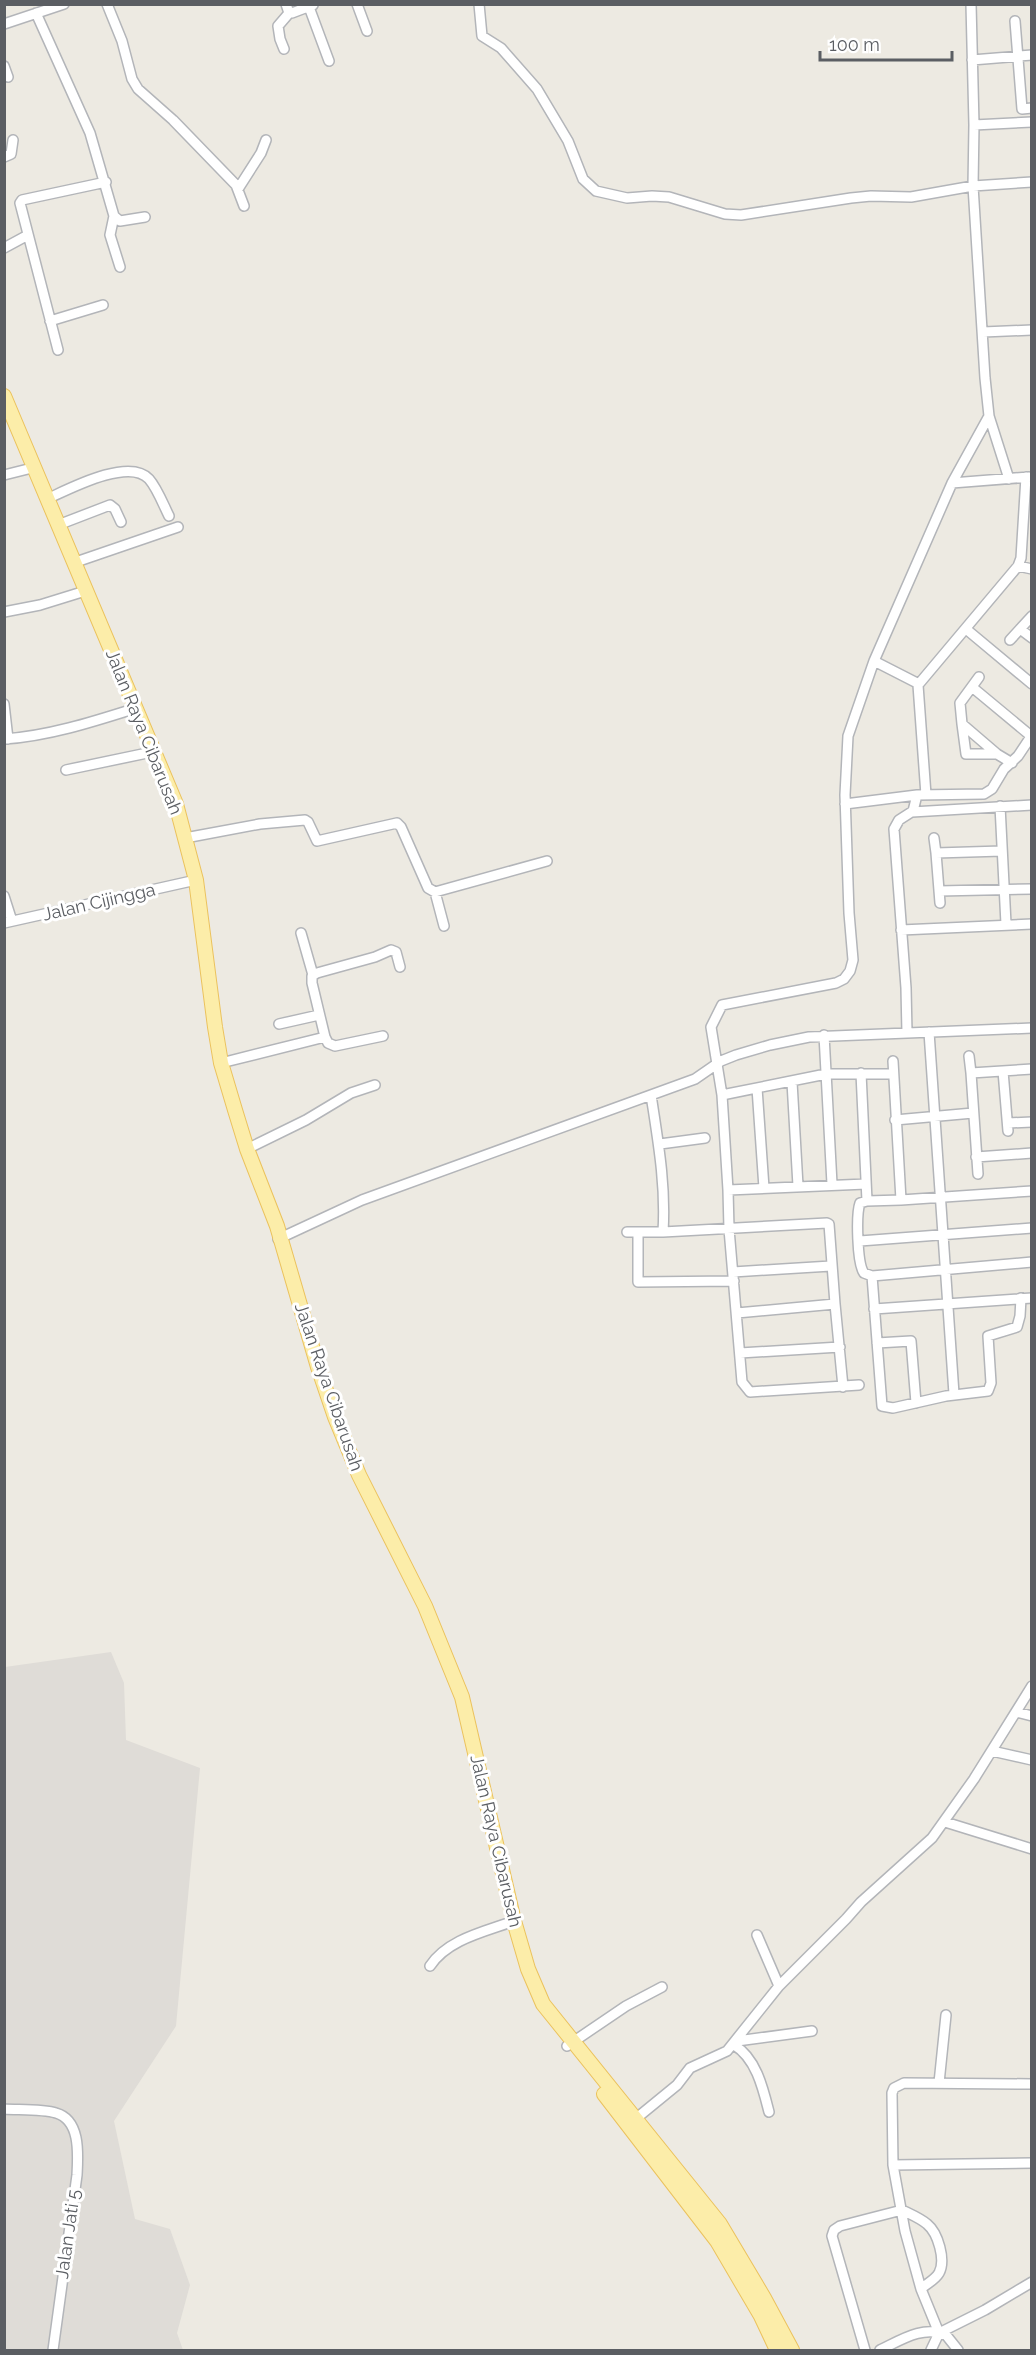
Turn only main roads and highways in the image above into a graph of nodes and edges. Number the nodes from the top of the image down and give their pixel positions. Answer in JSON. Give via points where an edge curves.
{"nodes":[{"id":1,"x":4,"y":396,"type":"edge"},
{"id":2,"x":4,"y":403,"type":"edge"},
{"id":3,"x":35,"y":473,"type":"junction"},
{"id":4,"x":194,"y":881,"type":"junction"},
{"id":5,"x":269,"y":1206,"type":"junction"},
{"id":6,"x":278,"y":1232,"type":"junction"},
{"id":7,"x":570,"y":2044,"type":"junction"},
{"id":8,"x":632,"y":2121,"type":"junction"},
{"id":9,"x":777,"y":2350,"type":"edge"},
{"id":10,"x":792,"y":2350,"type":"edge"}],
"edges":[{"from":1,"to":3,"type":"main road","name":"Jalan Raya Cibarusah"},
{"from":2,"to":3,"type":"main road","name":"Jalan Raya Cibarusah"},
{"from":3,"to":4,"type":"main road","name":"Jalan Raya Cibarusah","via":[[174,806]]},
{"from":3,"to":4,"type":"main road","name":"Jalan Raya Cibarusah","via":[[171,788]]},
{"from":4,"to":5,"type":"main road","name":"Jalan Raya Cibarusah","via":[[221,1063]]},
{"from":4,"to":5,"type":"main road","name":"Jalan Raya Cibarusah","via":[[219,1065],[244,1150]]},
{"from":5,"to":6,"type":"main road","name":"Jalan Raya Cibarusah"},
{"from":6,"to":7,"type":"main road","name":"Jalan Raya Cibarusah","via":[[335,1418],[462,1696],[518,1937],[543,2004]]},
{"from":6,"to":7,"type":"main road","name":"Jalan Raya Cibarusah","via":[[332,1419],[379,1525],[422,1608],[459,1698],[524,1966],[537,1999]]},
{"from":7,"to":8,"type":"main road","name":"Jalan Raya Cibarusah"},
{"from":8,"to":9,"type":"main road","name":"Jalan Raya Cibarusah","via":[[717,2241]]},
{"from":8,"to":10,"type":"main road","name":"Jalan Raya Cibarusah","via":[[720,2224]]}]}
